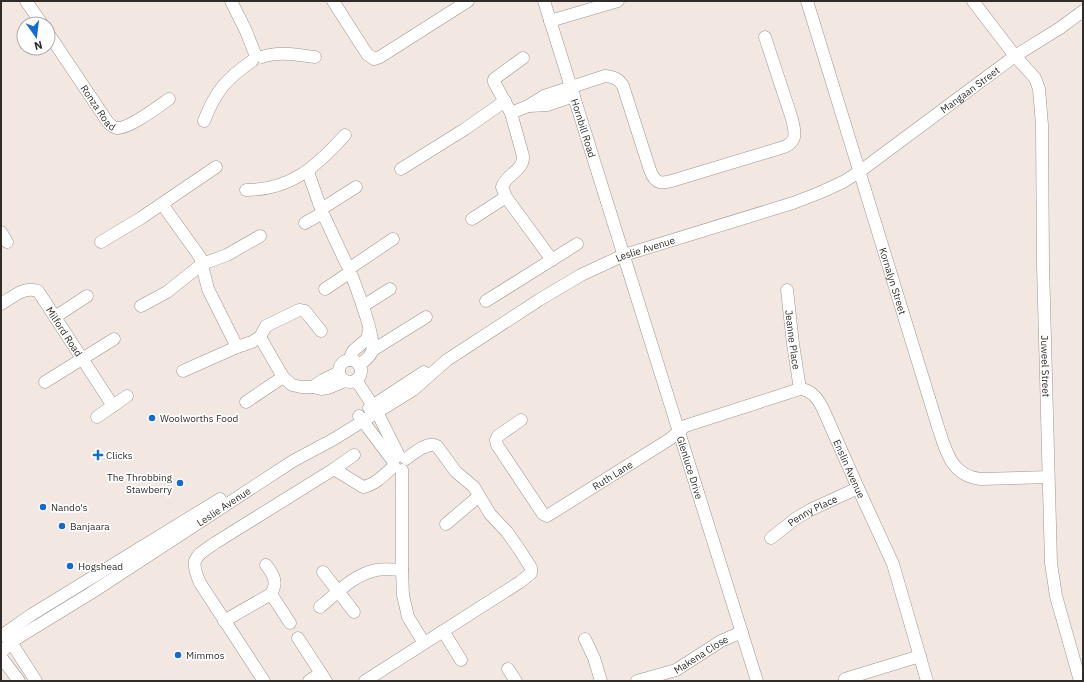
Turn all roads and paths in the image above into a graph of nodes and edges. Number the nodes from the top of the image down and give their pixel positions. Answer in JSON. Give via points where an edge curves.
{"nodes":[{"id":1,"x":26,"y":1,"type":"edge"},
{"id":2,"x":231,"y":1,"type":"edge"},
{"id":3,"x":334,"y":1,"type":"edge"},
{"id":4,"x":468,"y":1,"type":"edge"},
{"id":5,"x":544,"y":1,"type":"edge"},
{"id":6,"x":618,"y":1,"type":"edge"},
{"id":7,"x":807,"y":1,"type":"edge"},
{"id":8,"x":973,"y":1,"type":"edge"},
{"id":9,"x":1083,"y":11,"type":"edge"},
{"id":10,"x":36,"y":16,"type":"edge"},
{"id":11,"x":550,"y":21,"type":"junction"},
{"id":12,"x":765,"y":37,"type":"dead end"},
{"id":13,"x":56,"y":45,"type":"edge"},
{"id":14,"x":1015,"y":56,"type":"junction"},
{"id":15,"x":315,"y":57,"type":"dead end"},
{"id":16,"x":256,"y":58,"type":"junction"},
{"id":17,"x":523,"y":58,"type":"dead end"},
{"id":18,"x":572,"y":91,"type":"junction"},
{"id":19,"x":169,"y":99,"type":"dead end"},
{"id":20,"x":505,"y":101,"type":"junction"},
{"id":21,"x":511,"y":113,"type":"junction"},
{"id":22,"x":204,"y":121,"type":"dead end"},
{"id":23,"x":345,"y":135,"type":"dead end"},
{"id":24,"x":216,"y":167,"type":"dead end"},
{"id":25,"x":401,"y":169,"type":"dead end"},
{"id":26,"x":308,"y":172,"type":"junction"},
{"id":27,"x":859,"y":172,"type":"junction"},
{"id":28,"x":356,"y":187,"type":"dead end"},
{"id":29,"x":246,"y":190,"type":"dead end"},
{"id":30,"x":506,"y":197,"type":"junction"},
{"id":31,"x":162,"y":204,"type":"junction"},
{"id":32,"x":322,"y":211,"type":"junction"},
{"id":33,"x":472,"y":219,"type":"dead end"},
{"id":34,"x":305,"y":223,"type":"dead end"},
{"id":35,"x":260,"y":236,"type":"dead end"},
{"id":36,"x":393,"y":239,"type":"dead end"},
{"id":37,"x":101,"y":242,"type":"dead end"},
{"id":38,"x":578,"y":244,"type":"dead end"},
{"id":39,"x":624,"y":255,"type":"junction"},
{"id":40,"x":552,"y":260,"type":"junction"},
{"id":41,"x":202,"y":264,"type":"junction"},
{"id":42,"x":350,"y":271,"type":"junction"},
{"id":43,"x":325,"y":289,"type":"dead end"},
{"id":44,"x":390,"y":289,"type":"dead end"},
{"id":45,"x":787,"y":290,"type":"dead end"},
{"id":46,"x":87,"y":296,"type":"dead end"},
{"id":47,"x":486,"y":301,"type":"dead end"},
{"id":48,"x":1,"y":304,"type":"edge"},
{"id":49,"x":141,"y":306,"type":"dead end"},
{"id":50,"x":363,"y":306,"type":"junction"},
{"id":51,"x":54,"y":317,"type":"junction"},
{"id":52,"x":426,"y":317,"type":"dead end"},
{"id":53,"x":321,"y":331,"type":"dead end"},
{"id":54,"x":369,"y":331,"type":"junction"},
{"id":55,"x":260,"y":337,"type":"junction"},
{"id":56,"x":114,"y":339,"type":"dead end"},
{"id":57,"x":237,"y":347,"type":"junction"},
{"id":58,"x":372,"y":350,"type":"junction"},
{"id":59,"x":82,"y":360,"type":"junction"},
{"id":60,"x":354,"y":362,"type":"junction"},
{"id":61,"x":183,"y":371,"type":"dead end"},
{"id":62,"x":283,"y":376,"type":"junction"},
{"id":63,"x":347,"y":377,"type":"junction"},
{"id":64,"x":46,"y":382,"type":"dead end"},
{"id":65,"x":800,"y":389,"type":"junction"},
{"id":66,"x":127,"y":396,"type":"dead end"},
{"id":67,"x":246,"y":402,"type":"dead end"},
{"id":68,"x":113,"y":406,"type":"junction"},
{"id":69,"x":375,"y":409,"type":"junction"},
{"id":70,"x":97,"y":417,"type":"dead end"},
{"id":71,"x":360,"y":418,"type":"junction"},
{"id":72,"x":521,"y":420,"type":"dead end"},
{"id":73,"x":679,"y":431,"type":"junction"},
{"id":74,"x":354,"y":455,"type":"dead end"},
{"id":75,"x":399,"y":463,"type":"junction"},
{"id":76,"x":334,"y":469,"type":"junction"},
{"id":77,"x":1048,"y":477,"type":"junction"},
{"id":78,"x":858,"y":488,"type":"junction"},
{"id":79,"x":479,"y":496,"type":"junction"},
{"id":80,"x":446,"y":524,"type":"dead end"},
{"id":81,"x":771,"y":538,"type":"dead end"},
{"id":82,"x":266,"y":565,"type":"dead end"},
{"id":83,"x":402,"y":570,"type":"junction"},
{"id":84,"x":323,"y":572,"type":"dead end"},
{"id":85,"x":338,"y":592,"type":"junction"},
{"id":86,"x":271,"y":594,"type":"junction"},
{"id":87,"x":320,"y":607,"type":"dead end"},
{"id":88,"x":354,"y":612,"type":"dead end"},
{"id":89,"x":224,"y":620,"type":"junction"},
{"id":90,"x":290,"y":624,"type":"dead end"},
{"id":91,"x":443,"y":631,"type":"junction"},
{"id":92,"x":742,"y":632,"type":"junction"},
{"id":93,"x":4,"y":635,"type":"edge"},
{"id":94,"x":298,"y":638,"type":"dead end"},
{"id":95,"x":585,"y":639,"type":"dead end"},
{"id":96,"x":424,"y":643,"type":"junction"},
{"id":97,"x":1,"y":653,"type":"edge"},
{"id":98,"x":920,"y":656,"type":"junction"},
{"id":99,"x":1,"y":657,"type":"edge"},
{"id":100,"x":461,"y":660,"type":"dead end"},
{"id":101,"x":6,"y":669,"type":"edge"},
{"id":102,"x":508,"y":669,"type":"dead end"},
{"id":103,"x":324,"y":677,"type":"edge"},
{"id":104,"x":845,"y":679,"type":"dead end"},
{"id":105,"x":19,"y":681,"type":"edge"},
{"id":106,"x":36,"y":681,"type":"edge"},
{"id":107,"x":264,"y":681,"type":"edge"},
{"id":108,"x":309,"y":681,"type":"edge"},
{"id":109,"x":365,"y":681,"type":"edge"},
{"id":110,"x":516,"y":681,"type":"edge"},
{"id":111,"x":602,"y":681,"type":"edge"},
{"id":112,"x":637,"y":681,"type":"edge"},
{"id":113,"x":757,"y":681,"type":"edge"},
{"id":114,"x":928,"y":681,"type":"edge"},
{"id":115,"x":1080,"y":681,"type":"edge"}],
"edges":[{"from":1,"to":10,"type":"street"},
{"from":2,"to":16,"type":"street","via":[[246,30]]},
{"from":3,"to":4,"type":"street","via":[[366,54],[374,59],[380,58]]},
{"from":5,"to":11,"type":"street","name":"Hornbill Road"},
{"from":6,"to":11,"type":"street"},
{"from":7,"to":27,"type":"street","name":"Kornalyn Street"},
{"from":8,"to":14,"type":"street","name":"Juweel Street"},
{"from":9,"to":14,"type":"street","name":"Mangaan Street"},
{"from":11,"to":18,"type":"street","name":"Hornbill Road"},
{"from":12,"to":18,"type":"street","via":[[792,119],[795,131],[793,140],[784,147],[666,183],[659,182],[652,175],[620,81],[606,76]]},
{"from":13,"to":19,"type":"street","name":"Ronza Road","via":[[111,126],[126,126]]},
{"from":14,"to":27,"type":"street","name":"Mangaan Street"},
{"from":14,"to":77,"type":"street","name":"Juweel Street","via":[[1038,84],[1041,102]]},
{"from":15,"to":16,"type":"street","via":[[284,54]]},
{"from":16,"to":22,"type":"street","via":[[224,83]]},
{"from":17,"to":20,"type":"street","via":[[494,79]]},
{"from":18,"to":21,"type":"street","via":[[544,96]]},
{"from":18,"to":39,"type":"street","name":"Hornbill Road"},
{"from":20,"to":21,"type":"street"},
{"from":20,"to":25,"type":"street"},
{"from":21,"to":30,"type":"street","via":[[524,161],[502,187]]},
{"from":23,"to":26,"type":"street"},
{"from":24,"to":31,"type":"street"},
{"from":26,"to":29,"type":"street","via":[[276,186]]},
{"from":26,"to":32,"type":"street"},
{"from":27,"to":39,"type":"street","name":"Leslie Avenue","via":[[836,186],[793,203]]},
{"from":27,"to":77,"type":"street","name":"Kornalyn Street","via":[[938,426],[952,462],[970,477]]},
{"from":28,"to":32,"type":"street"},
{"from":30,"to":33,"type":"street"},
{"from":30,"to":40,"type":"street"},
{"from":31,"to":37,"type":"street"},
{"from":31,"to":41,"type":"street","via":[[197,251]]},
{"from":32,"to":34,"type":"street"},
{"from":32,"to":42,"type":"street"},
{"from":35,"to":41,"type":"street","via":[[235,251]]},
{"from":36,"to":42,"type":"street"},
{"from":38,"to":40,"type":"street"},
{"from":39,"to":69,"type":"street","name":"Leslie Avenue","via":[[539,300],[436,365]]},
{"from":39,"to":73,"type":"street","name":"Glenluce Drive"},
{"from":40,"to":47,"type":"street"},
{"from":41,"to":49,"type":"street","via":[[167,292]]},
{"from":41,"to":57,"type":"street","via":[[208,289]]},
{"from":42,"to":43,"type":"street"},
{"from":42,"to":50,"type":"street"},
{"from":44,"to":50,"type":"street"},
{"from":45,"to":65,"type":"street","name":"Jeanne Place"},
{"from":46,"to":51,"type":"street"},
{"from":48,"to":51,"type":"street","name":"Milford Road","via":[[26,289],[32,289],[38,291]]},
{"from":50,"to":54,"type":"street"},
{"from":51,"to":59,"type":"street","name":"Milford Road"},
{"from":52,"to":58,"type":"street"},
{"from":53,"to":55,"type":"street","via":[[302,310],[266,326]]},
{"from":54,"to":58,"type":"street","via":[[373,343]]},
{"from":54,"to":60,"type":"street","via":[[367,339],[353,351]]},
{"from":55,"to":57,"type":"street"},
{"from":55,"to":62,"type":"street"},
{"from":56,"to":59,"type":"street"},
{"from":57,"to":61,"type":"street"},
{"from":58,"to":60,"type":"street","via":[[370,355]]},
{"from":59,"to":64,"type":"street"},
{"from":59,"to":68,"type":"street","name":"Milford Road"},
{"from":60,"to":63,"type":"street","via":[[344,362],[340,366]]},
{"from":60,"to":63,"type":"street","via":[[361,370],[360,376]]},
{"from":62,"to":63,"type":"street","via":[[292,385],[301,388],[313,387],[323,380]]},
{"from":62,"to":67,"type":"street"},
{"from":63,"to":69,"type":"street"},
{"from":65,"to":73,"type":"street","via":[[687,425]]},
{"from":65,"to":78,"type":"street","name":"Enslin Avenue","via":[[808,391],[819,401]]},
{"from":66,"to":68,"type":"street"},
{"from":68,"to":70,"type":"street"},
{"from":69,"to":71,"type":"street","name":"Leslie Avenue"},
{"from":69,"to":75,"type":"street"},
{"from":71,"to":75,"type":"street"},
{"from":71,"to":93,"type":"street","name":"Leslie Avenue","via":[[330,433],[31,615]]},
{"from":72,"to":73,"type":"street","name":"Ruth Lane","via":[[498,436],[497,445],[544,516]]},
{"from":73,"to":92,"type":"street","name":"Glenluce Drive"},
{"from":74,"to":76,"type":"street"},
{"from":75,"to":76,"type":"street","via":[[363,487]]},
{"from":75,"to":79,"type":"street","via":[[420,449],[435,444],[456,472],[472,484]]},
{"from":75,"to":83,"type":"street"},
{"from":76,"to":89,"type":"street","via":[[196,557],[194,564],[198,578]]},
{"from":77,"to":115,"type":"street","name":"Juweel Street","via":[[1053,585]]},
{"from":78,"to":81,"type":"street","name":"Penny Place","via":[[810,510]]},
{"from":78,"to":98,"type":"street","name":"Enslin Avenue","via":[[893,564]]},
{"from":79,"to":80,"type":"street"},
{"from":79,"to":91,"type":"street","via":[[521,552],[531,568],[531,573]]},
{"from":82,"to":86,"type":"street","via":[[274,578],[274,589]]},
{"from":83,"to":85,"type":"street","via":[[381,569],[370,572],[358,577]]},
{"from":83,"to":96,"type":"street","via":[[406,613]]},
{"from":84,"to":85,"type":"street"},
{"from":85,"to":87,"type":"street"},
{"from":85,"to":88,"type":"street"},
{"from":86,"to":89,"type":"street"},
{"from":86,"to":90,"type":"street"},
{"from":89,"to":107,"type":"street"},
{"from":91,"to":96,"type":"street"},
{"from":91,"to":100,"type":"street"},
{"from":92,"to":112,"type":"street","name":"Makena Close","via":[[721,641],[676,670]]},
{"from":92,"to":113,"type":"street","name":"Glenluce Drive"},
{"from":93,"to":97,"type":"street","name":"Leslie Avenue"},
{"from":93,"to":106,"type":"street"},
{"from":94,"to":103,"type":"street"},
{"from":95,"to":111,"type":"street"},
{"from":96,"to":109,"type":"street"},
{"from":98,"to":104,"type":"street"},
{"from":98,"to":114,"type":"street","name":"Enslin Avenue"},
{"from":99,"to":101,"type":"street"},
{"from":101,"to":105,"type":"street"},
{"from":102,"to":110,"type":"street"},
{"from":103,"to":108,"type":"street"}]}
